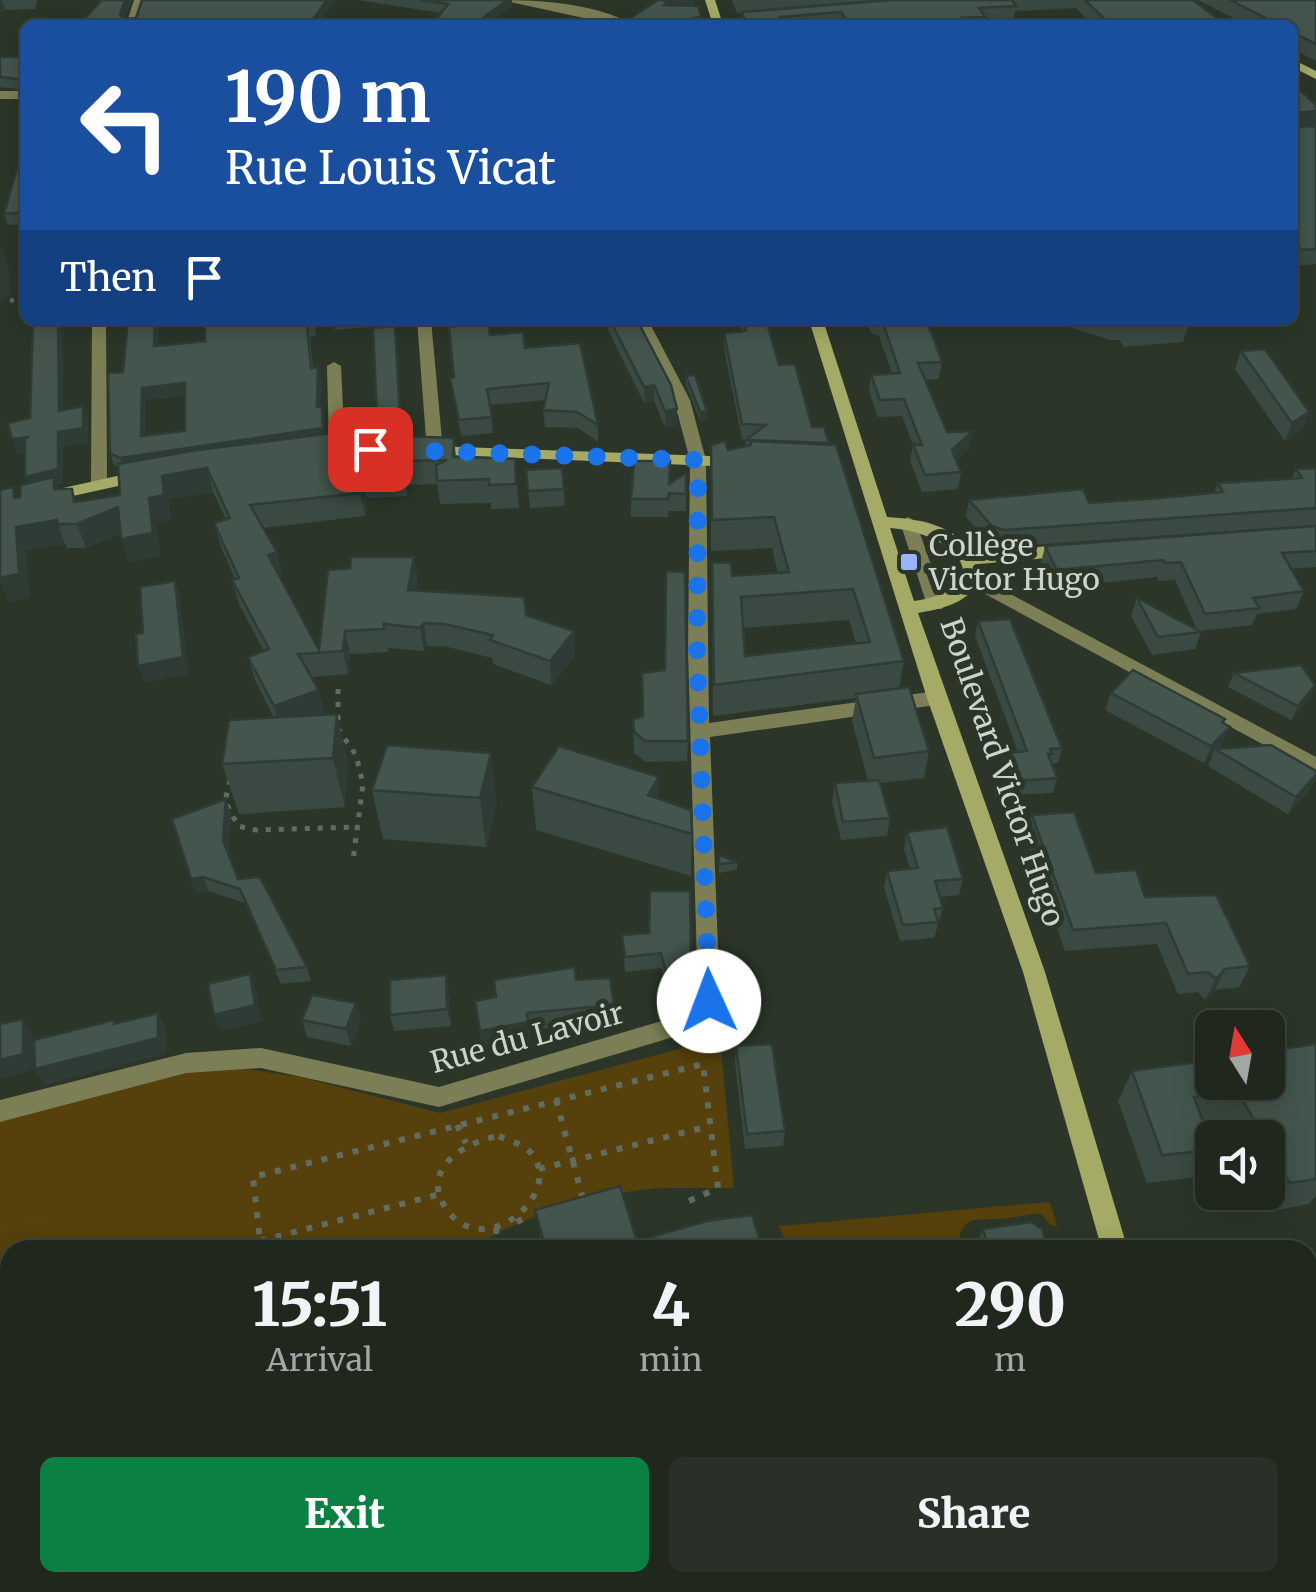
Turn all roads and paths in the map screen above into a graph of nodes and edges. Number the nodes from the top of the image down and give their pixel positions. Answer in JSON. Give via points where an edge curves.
{"nodes":[{"id":1,"x":506,"y":0,"type":"edge"},
{"id":2,"x":581,"y":0,"type":"edge"},
{"id":3,"x":588,"y":13,"type":"junction"},
{"id":4,"x":792,"y":17,"type":"edge"},
{"id":5,"x":611,"y":20,"type":"edge"},
{"id":6,"x":764,"y":20,"type":"edge"},
{"id":7,"x":20,"y":298,"type":"edge"},
{"id":8,"x":10,"y":301,"type":"dead end"},
{"id":9,"x":99,"y":325,"type":"edge"},
{"id":10,"x":424,"y":325,"type":"edge"},
{"id":11,"x":644,"y":325,"type":"edge"},
{"id":12,"x":817,"y":325,"type":"edge"},
{"id":13,"x":334,"y":366,"type":"dead end"},
{"id":14,"x":337,"y":448,"type":"junction"},
{"id":15,"x":436,"y":451,"type":"junction"},
{"id":16,"x":299,"y":453,"type":"edge"},
{"id":17,"x":698,"y":460,"type":"junction"},
{"id":18,"x":758,"y":463,"type":"edge"},
{"id":19,"x":168,"y":471,"type":"edge"},
{"id":20,"x":99,"y":483,"type":"junction"},
{"id":21,"x":0,"y":507,"type":"edge"},
{"id":22,"x":881,"y":522,"type":"junction"},
{"id":23,"x":908,"y":522,"type":"junction"},
{"id":24,"x":1085,"y":550,"type":"edge"},
{"id":25,"x":969,"y":569,"type":"junction"},
{"id":26,"x":936,"y":605,"type":"junction"},
{"id":27,"x":910,"y":608,"type":"junction"},
{"id":28,"x":338,"y":690,"type":"dead end"},
{"id":29,"x":936,"y":698,"type":"junction"},
{"id":30,"x":702,"y":731,"type":"junction"},
{"id":31,"x":1316,"y":766,"type":"edge"},
{"id":32,"x":233,"y":769,"type":"edge"},
{"id":33,"x":358,"y":827,"type":"junction"},
{"id":34,"x":353,"y":860,"type":"dead end"},
{"id":35,"x":556,"y":1100,"type":"junction"},
{"id":36,"x":0,"y":1111,"type":"edge"},
{"id":37,"x":482,"y":1118,"type":"junction"},
{"id":38,"x":457,"y":1125,"type":"junction"},
{"id":39,"x":710,"y":1126,"type":"junction"},
{"id":40,"x":484,"y":1137,"type":"junction"},
{"id":41,"x":466,"y":1143,"type":"junction"},
{"id":42,"x":573,"y":1161,"type":"junction"},
{"id":43,"x":539,"y":1169,"type":"junction"},
{"id":44,"x":440,"y":1194,"type":"junction"},
{"id":45,"x":680,"y":1205,"type":"dead end"},
{"id":46,"x":587,"y":1212,"type":"edge"},
{"id":47,"x":518,"y":1218,"type":"junction"},
{"id":48,"x":496,"y":1228,"type":"junction"},
{"id":49,"x":525,"y":1231,"type":"dead end"},
{"id":50,"x":259,"y":1240,"type":"edge"},
{"id":51,"x":281,"y":1240,"type":"edge"},
{"id":52,"x":497,"y":1240,"type":"edge"},
{"id":53,"x":1112,"y":1240,"type":"edge"}],
"edges":[{"from":1,"to":3,"type":"street"},
{"from":2,"to":3,"type":"street"},
{"from":3,"to":5,"type":"street"},
{"from":4,"to":6,"type":"street"},
{"from":7,"to":8,"type":"path"},
{"from":9,"to":20,"type":"street"},
{"from":10,"to":15,"type":"street"},
{"from":11,"to":17,"type":"street","via":[[682,400]]},
{"from":12,"to":22,"type":"street","name":"Boulevard Victor Hugo","via":[[857,468]]},
{"from":13,"to":14,"type":"street"},
{"from":14,"to":15,"type":"street"},
{"from":14,"to":16,"type":"street"},
{"from":15,"to":17,"type":"street"},
{"from":17,"to":18,"type":"street"},
{"from":17,"to":30,"type":"street"},
{"from":19,"to":20,"type":"street"},
{"from":20,"to":21,"type":"street"},
{"from":22,"to":23,"type":"street"},
{"from":22,"to":27,"type":"street","name":"Boulevard Victor Hugo"},
{"from":23,"to":25,"type":"street","via":[[948,535],[964,549]]},
{"from":23,"to":26,"type":"street"},
{"from":24,"to":25,"type":"street"},
{"from":25,"to":26,"type":"street","via":[[960,592]]},
{"from":25,"to":31,"type":"street"},
{"from":26,"to":27,"type":"street"},
{"from":27,"to":29,"type":"street","name":"Boulevard Victor Hugo"},
{"from":28,"to":33,"type":"path","via":[[338,729],[356,755],[363,784]]},
{"from":29,"to":30,"type":"street"},
{"from":29,"to":53,"type":"street","name":"Boulevard Victor Hugo","via":[[1034,972]]},
{"from":30,"to":36,"type":"street","name":"Rue du Lavoir","via":[[709,1001],[682,1026],[438,1098],[261,1058],[186,1063]]},
{"from":32,"to":33,"type":"path","via":[[226,802],[238,826]]},
{"from":33,"to":34,"type":"path"},
{"from":35,"to":37,"type":"path"},
{"from":35,"to":39,"type":"path","via":[[702,1064]]},
{"from":35,"to":42,"type":"path"},
{"from":37,"to":38,"type":"path"},
{"from":37,"to":40,"type":"path"},
{"from":38,"to":41,"type":"path"},
{"from":38,"to":50,"type":"path","via":[[253,1178]]},
{"from":39,"to":42,"type":"path"},
{"from":39,"to":45,"type":"path","via":[[718,1188]]},
{"from":40,"to":41,"type":"path"},
{"from":40,"to":43,"type":"path","via":[[524,1147]]},
{"from":41,"to":44,"type":"path","via":[[444,1165]]},
{"from":42,"to":43,"type":"path"},
{"from":42,"to":46,"type":"path"},
{"from":43,"to":47,"type":"path","via":[[536,1196]]},
{"from":44,"to":48,"type":"path","via":[[454,1218]]},
{"from":44,"to":51,"type":"path"},
{"from":47,"to":48,"type":"path"},
{"from":47,"to":49,"type":"path"},
{"from":48,"to":52,"type":"path"}]}
